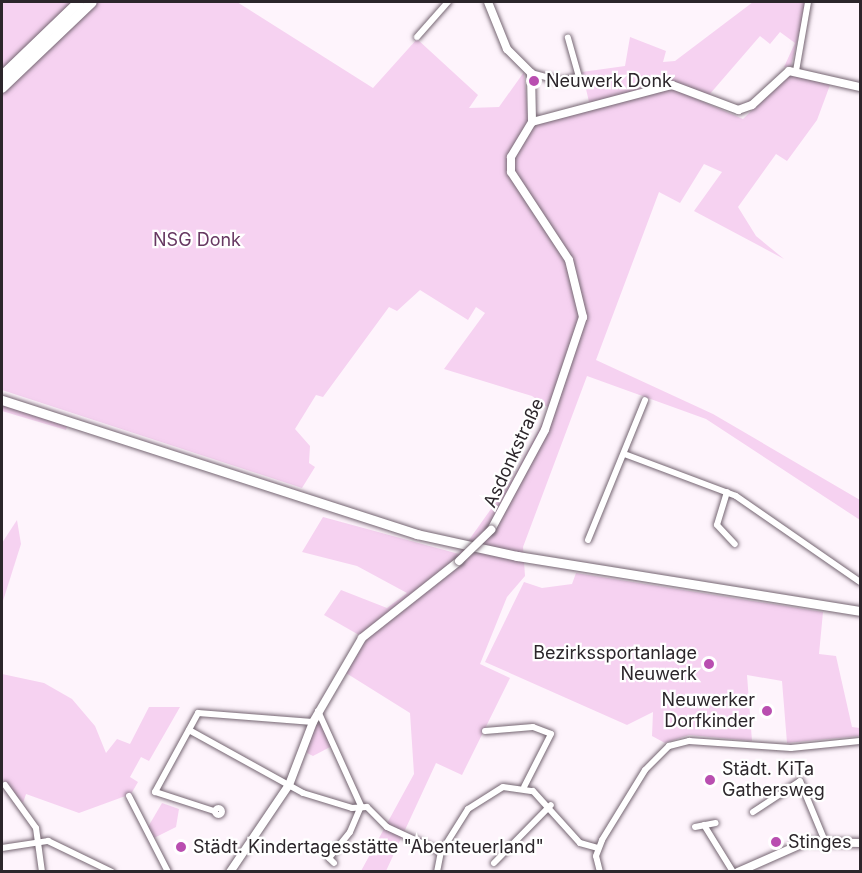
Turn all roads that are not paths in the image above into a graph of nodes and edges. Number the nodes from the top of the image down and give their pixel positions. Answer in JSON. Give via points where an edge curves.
{"nodes":[{"id":1,"x":79,"y":2,"type":"edge"},
{"id":2,"x":92,"y":2,"type":"edge"},
{"id":3,"x":448,"y":2,"type":"edge"},
{"id":4,"x":488,"y":2,"type":"edge"},
{"id":5,"x":808,"y":2,"type":"edge"},
{"id":6,"x":417,"y":37,"type":"dead end"},
{"id":7,"x":568,"y":38,"type":"dead end"},
{"id":8,"x":796,"y":71,"type":"junction"},
{"id":9,"x":531,"y":73,"type":"junction"},
{"id":10,"x":2,"y":76,"type":"edge"},
{"id":11,"x":861,"y":87,"type":"edge"},
{"id":12,"x":2,"y":88,"type":"edge"},
{"id":13,"x":532,"y":122,"type":"junction"},
{"id":14,"x":2,"y":400,"type":"edge"},
{"id":15,"x":645,"y":400,"type":"dead end"},
{"id":16,"x":627,"y":455,"type":"junction"},
{"id":17,"x":727,"y":492,"type":"junction"},
{"id":18,"x":588,"y":540,"type":"dead end"},
{"id":19,"x":735,"y":544,"type":"dead end"},
{"id":20,"x":861,"y":582,"type":"edge"},
{"id":21,"x":861,"y":611,"type":"edge"},
{"id":22,"x":318,"y":711,"type":"junction"},
{"id":23,"x":313,"y":722,"type":"junction"},
{"id":24,"x":189,"y":730,"type":"junction"},
{"id":25,"x":485,"y":731,"type":"dead end"},
{"id":26,"x":861,"y":741,"type":"edge"},
{"id":27,"x":5,"y":785,"type":"dead end"},
{"id":28,"x":289,"y":785,"type":"junction"},
{"id":29,"x":524,"y":787,"type":"junction"},
{"id":30,"x":129,"y":796,"type":"dead end"},
{"id":31,"x":551,"y":805,"type":"junction"},
{"id":32,"x":361,"y":806,"type":"junction"},
{"id":33,"x":214,"y":811,"type":"dead end"},
{"id":34,"x":753,"y":812,"type":"dead end"},
{"id":35,"x":716,"y":823,"type":"dead end"},
{"id":36,"x":704,"y":825,"type":"junction"},
{"id":37,"x":695,"y":827,"type":"dead end"},
{"id":38,"x":824,"y":840,"type":"junction"},
{"id":39,"x":38,"y":842,"type":"junction"},
{"id":40,"x":861,"y":843,"type":"edge"},
{"id":41,"x":2,"y":848,"type":"edge"},
{"id":42,"x":598,"y":848,"type":"junction"},
{"id":43,"x":441,"y":852,"type":"junction"},
{"id":44,"x":334,"y":862,"type":"dead end"},
{"id":45,"x":494,"y":863,"type":"dead end"},
{"id":46,"x":234,"y":870,"type":"edge"},
{"id":47,"x":42,"y":872,"type":"edge"},
{"id":48,"x":112,"y":872,"type":"edge"},
{"id":49,"x":168,"y":872,"type":"edge"},
{"id":50,"x":437,"y":872,"type":"edge"},
{"id":51,"x":600,"y":872,"type":"edge"},
{"id":52,"x":732,"y":872,"type":"edge"},
{"id":53,"x":738,"y":872,"type":"edge"}],
"edges":[{"from":1,"to":10,"type":"highway"},
{"from":2,"to":12,"type":"highway"},
{"from":3,"to":6,"type":"street"},
{"from":4,"to":9,"type":"street","via":[[507,49]]},
{"from":5,"to":8,"type":"street"},
{"from":7,"to":9,"type":"street","via":[[579,76],[561,81]]},
{"from":8,"to":11,"type":"street"},
{"from":8,"to":13,"type":"street","via":[[778,76],[746,108],[663,85],[603,107]]},
{"from":9,"to":13,"type":"street"},
{"from":13,"to":22,"type":"street","name":"Asdonkstraße","bridge":true,"via":[[511,157],[510,172],[569,260],[583,326],[544,430],[491,530],[459,561],[370,629]]},
{"from":14,"to":21,"type":"main road","via":[[417,534],[517,556]]},
{"from":15,"to":16,"type":"street"},
{"from":16,"to":17,"type":"street"},
{"from":16,"to":18,"type":"street"},
{"from":17,"to":19,"type":"street","via":[[717,525]]},
{"from":17,"to":20,"type":"street"},
{"from":22,"to":23,"type":"street","name":"Asdonkstraße"},
{"from":22,"to":32,"type":"street"},
{"from":23,"to":24,"type":"street","via":[[201,712]]},
{"from":23,"to":28,"type":"street","name":"Asdonkstraße"},
{"from":24,"to":28,"type":"street"},
{"from":24,"to":33,"type":"street","via":[[155,792]]},
{"from":25,"to":29,"type":"street","via":[[533,727],[551,734]]},
{"from":26,"to":42,"type":"street","via":[[790,748],[689,741],[669,746],[645,770]]},
{"from":27,"to":39,"type":"street","via":[[24,805]]},
{"from":28,"to":32,"type":"street","via":[[352,808]]},
{"from":28,"to":46,"type":"street","name":"Asdonkstraße"},
{"from":29,"to":31,"type":"street"},
{"from":29,"to":43,"type":"street","via":[[503,787],[480,798]]},
{"from":30,"to":49,"type":"street"},
{"from":31,"to":42,"type":"street","via":[[580,843]]},
{"from":31,"to":45,"type":"street"},
{"from":32,"to":43,"type":"street","via":[[405,836]]},
{"from":32,"to":44,"type":"street","via":[[350,832],[329,858]]},
{"from":34,"to":38,"type":"street","via":[[800,781]]},
{"from":35,"to":36,"type":"street"},
{"from":36,"to":37,"type":"street"},
{"from":36,"to":52,"type":"street"},
{"from":38,"to":40,"type":"street"},
{"from":38,"to":53,"type":"street","via":[[780,851]]},
{"from":39,"to":41,"type":"street"},
{"from":39,"to":47,"type":"street"},
{"from":39,"to":48,"type":"street","via":[[48,841]]},
{"from":42,"to":51,"type":"street"},
{"from":43,"to":50,"type":"street"}]}
